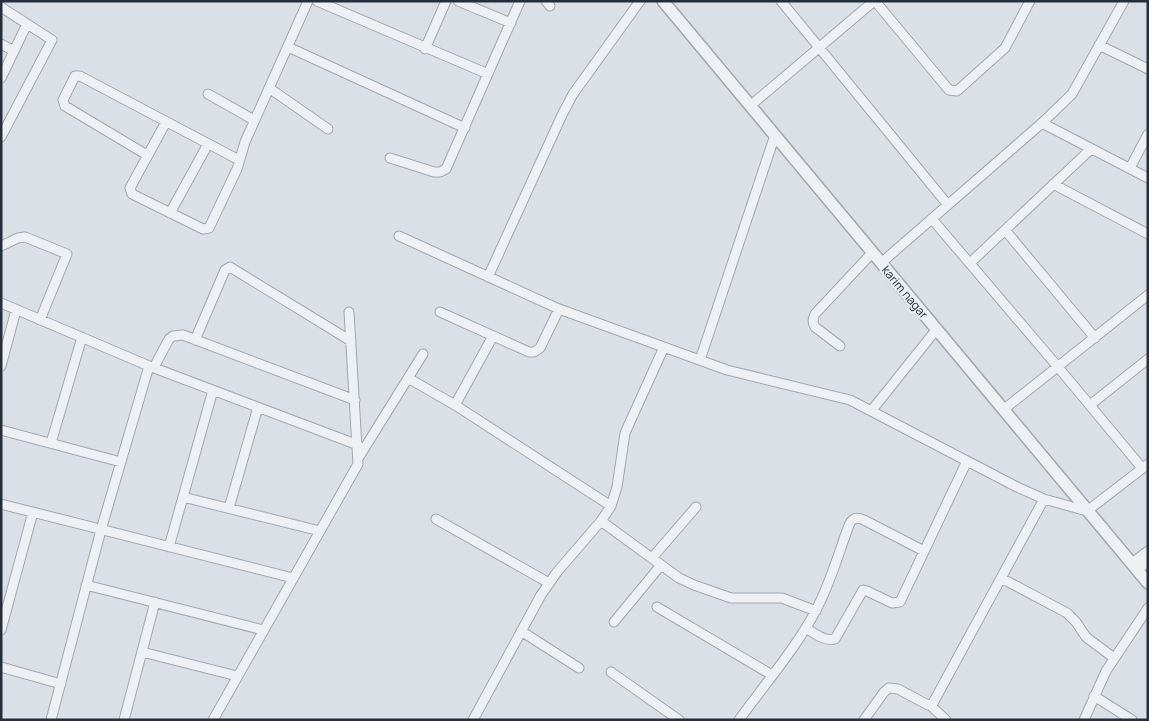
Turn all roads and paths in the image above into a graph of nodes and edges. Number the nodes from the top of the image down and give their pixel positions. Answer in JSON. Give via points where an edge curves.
{"nodes":[{"id":1,"x":308,"y":1,"type":"edge"},
{"id":2,"x":317,"y":1,"type":"edge"},
{"id":3,"x":446,"y":1,"type":"edge"},
{"id":4,"x":458,"y":1,"type":"edge"},
{"id":5,"x":520,"y":1,"type":"edge"},
{"id":6,"x":640,"y":1,"type":"edge"},
{"id":7,"x":664,"y":1,"type":"edge"},
{"id":8,"x":781,"y":1,"type":"edge"},
{"id":9,"x":874,"y":1,"type":"edge"},
{"id":10,"x":1030,"y":1,"type":"edge"},
{"id":11,"x":1124,"y":1,"type":"edge"},
{"id":12,"x":1,"y":7,"type":"edge"},
{"id":13,"x":511,"y":23,"type":"junction"},
{"id":14,"x":27,"y":24,"type":"junction"},
{"id":15,"x":1,"y":44,"type":"edge"},
{"id":16,"x":1099,"y":45,"type":"junction"},
{"id":17,"x":288,"y":47,"type":"junction"},
{"id":18,"x":818,"y":47,"type":"junction"},
{"id":19,"x":425,"y":49,"type":"junction"},
{"id":20,"x":14,"y":51,"type":"junction"},
{"id":21,"x":1148,"y":69,"type":"edge"},
{"id":22,"x":488,"y":74,"type":"junction"},
{"id":23,"x":1,"y":78,"type":"edge"},
{"id":24,"x":269,"y":88,"type":"junction"},
{"id":25,"x":208,"y":94,"type":"dead end"},
{"id":26,"x":750,"y":106,"type":"junction"},
{"id":27,"x":254,"y":120,"type":"junction"},
{"id":28,"x":166,"y":122,"type":"junction"},
{"id":29,"x":1042,"y":124,"type":"junction"},
{"id":30,"x":465,"y":128,"type":"junction"},
{"id":31,"x":328,"y":129,"type":"dead end"},
{"id":32,"x":1148,"y":134,"type":"edge"},
{"id":33,"x":774,"y":135,"type":"junction"},
{"id":34,"x":1,"y":137,"type":"edge"},
{"id":35,"x":208,"y":144,"type":"junction"},
{"id":36,"x":1091,"y":149,"type":"junction"},
{"id":37,"x":147,"y":155,"type":"junction"},
{"id":38,"x":390,"y":158,"type":"dead end"},
{"id":39,"x":239,"y":160,"type":"junction"},
{"id":40,"x":1130,"y":168,"type":"junction"},
{"id":41,"x":1148,"y":178,"type":"edge"},
{"id":42,"x":1053,"y":184,"type":"junction"},
{"id":43,"x":948,"y":205,"type":"junction"},
{"id":44,"x":170,"y":213,"type":"junction"},
{"id":45,"x":932,"y":219,"type":"junction"},
{"id":46,"x":1005,"y":230,"type":"junction"},
{"id":47,"x":1148,"y":234,"type":"edge"},
{"id":48,"x":399,"y":236,"type":"dead end"},
{"id":49,"x":1,"y":246,"type":"edge"},
{"id":50,"x":872,"y":253,"type":"junction"},
{"id":51,"x":881,"y":263,"type":"junction"},
{"id":52,"x":970,"y":263,"type":"junction"},
{"id":53,"x":488,"y":277,"type":"junction"},
{"id":54,"x":1148,"y":295,"type":"edge"},
{"id":55,"x":1,"y":303,"type":"edge"},
{"id":56,"x":559,"y":309,"type":"junction"},
{"id":57,"x":16,"y":310,"type":"junction"},
{"id":58,"x":349,"y":312,"type":"dead end"},
{"id":59,"x":440,"y":312,"type":"dead end"},
{"id":60,"x":40,"y":320,"type":"junction"},
{"id":61,"x":936,"y":330,"type":"junction"},
{"id":62,"x":493,"y":336,"type":"junction"},
{"id":63,"x":82,"y":337,"type":"junction"},
{"id":64,"x":1095,"y":338,"type":"junction"},
{"id":65,"x":196,"y":340,"type":"junction"},
{"id":66,"x":351,"y":341,"type":"junction"},
{"id":67,"x":840,"y":346,"type":"dead end"},
{"id":68,"x":664,"y":347,"type":"junction"},
{"id":69,"x":423,"y":354,"type":"dead end"},
{"id":70,"x":1148,"y":359,"type":"edge"},
{"id":71,"x":700,"y":360,"type":"junction"},
{"id":72,"x":1,"y":366,"type":"edge"},
{"id":73,"x":152,"y":366,"type":"junction"},
{"id":74,"x":1058,"y":367,"type":"junction"},
{"id":75,"x":408,"y":378,"type":"junction"},
{"id":76,"x":213,"y":390,"type":"junction"},
{"id":77,"x":355,"y":400,"type":"junction"},
{"id":78,"x":455,"y":404,"type":"junction"},
{"id":79,"x":1090,"y":405,"type":"junction"},
{"id":80,"x":258,"y":407,"type":"junction"},
{"id":81,"x":872,"y":410,"type":"junction"},
{"id":82,"x":1003,"y":410,"type":"junction"},
{"id":83,"x":1,"y":430,"type":"edge"},
{"id":84,"x":51,"y":443,"type":"junction"},
{"id":85,"x":358,"y":445,"type":"junction"},
{"id":86,"x":359,"y":458,"type":"junction"},
{"id":87,"x":968,"y":461,"type":"junction"},
{"id":88,"x":121,"y":462,"type":"junction"},
{"id":89,"x":1145,"y":466,"type":"edge"},
{"id":90,"x":183,"y":497,"type":"junction"},
{"id":91,"x":1044,"y":499,"type":"junction"},
{"id":92,"x":1,"y":504,"type":"edge"},
{"id":93,"x":610,"y":506,"type":"junction"},
{"id":94,"x":696,"y":507,"type":"dead end"},
{"id":95,"x":229,"y":508,"type":"junction"},
{"id":96,"x":1087,"y":511,"type":"junction"},
{"id":97,"x":33,"y":512,"type":"junction"},
{"id":98,"x":436,"y":519,"type":"dead end"},
{"id":99,"x":601,"y":520,"type":"junction"},
{"id":100,"x":101,"y":530,"type":"junction"},
{"id":101,"x":320,"y":532,"type":"junction"},
{"id":102,"x":169,"y":547,"type":"junction"},
{"id":103,"x":1148,"y":551,"type":"edge"},
{"id":104,"x":924,"y":552,"type":"junction"},
{"id":105,"x":652,"y":558,"type":"junction"},
{"id":106,"x":1148,"y":562,"type":"edge"},
{"id":107,"x":661,"y":565,"type":"junction"},
{"id":108,"x":1134,"y":567,"type":"junction"},
{"id":109,"x":292,"y":578,"type":"junction"},
{"id":110,"x":1001,"y":578,"type":"junction"},
{"id":111,"x":549,"y":583,"type":"junction"},
{"id":112,"x":1148,"y":583,"type":"edge"},
{"id":113,"x":86,"y":585,"type":"junction"},
{"id":114,"x":155,"y":602,"type":"junction"},
{"id":115,"x":657,"y":607,"type":"dead end"},
{"id":116,"x":1148,"y":608,"type":"edge"},
{"id":117,"x":816,"y":611,"type":"junction"},
{"id":118,"x":614,"y":622,"type":"dead end"},
{"id":119,"x":806,"y":628,"type":"junction"},
{"id":120,"x":1,"y":630,"type":"edge"},
{"id":121,"x":263,"y":630,"type":"junction"},
{"id":122,"x":521,"y":631,"type":"junction"},
{"id":123,"x":142,"y":652,"type":"junction"},
{"id":124,"x":1114,"y":658,"type":"junction"},
{"id":125,"x":1,"y":667,"type":"edge"},
{"id":126,"x":579,"y":668,"type":"dead end"},
{"id":127,"x":612,"y":672,"type":"dead end"},
{"id":128,"x":772,"y":675,"type":"junction"},
{"id":129,"x":237,"y":676,"type":"junction"},
{"id":130,"x":61,"y":684,"type":"junction"},
{"id":131,"x":1094,"y":696,"type":"junction"},
{"id":132,"x":930,"y":705,"type":"junction"},
{"id":133,"x":51,"y":720,"type":"edge"},
{"id":134,"x":124,"y":720,"type":"edge"},
{"id":135,"x":212,"y":720,"type":"edge"},
{"id":136,"x":473,"y":720,"type":"edge"},
{"id":137,"x":679,"y":720,"type":"edge"},
{"id":138,"x":739,"y":720,"type":"edge"},
{"id":139,"x":864,"y":720,"type":"edge"},
{"id":140,"x":946,"y":720,"type":"edge"},
{"id":141,"x":1084,"y":720,"type":"edge"},
{"id":142,"x":1132,"y":720,"type":"edge"}],
"edges":[{"from":1,"to":17,"type":"street"},
{"from":2,"to":19,"type":"street"},
{"from":3,"to":19,"type":"street"},
{"from":4,"to":13,"type":"street"},
{"from":5,"to":13,"type":"street"},
{"from":6,"to":53,"type":"street","via":[[570,101]]},
{"from":7,"to":26,"type":"street","name":"karim nagar"},
{"from":8,"to":18,"type":"street"},
{"from":9,"to":10,"type":"street","via":[[953,91],[957,91],[1005,48]]},
{"from":9,"to":18,"type":"street"},
{"from":11,"to":16,"type":"street"},
{"from":12,"to":14,"type":"street"},
{"from":13,"to":22,"type":"street"},
{"from":14,"to":20,"type":"street"},
{"from":14,"to":34,"type":"street","via":[[52,40]]},
{"from":15,"to":20,"type":"street"},
{"from":16,"to":21,"type":"street"},
{"from":16,"to":29,"type":"street","via":[[1072,94]]},
{"from":17,"to":24,"type":"street"},
{"from":17,"to":30,"type":"street"},
{"from":18,"to":26,"type":"street"},
{"from":18,"to":43,"type":"street"},
{"from":19,"to":22,"type":"street"},
{"from":20,"to":23,"type":"street"},
{"from":22,"to":30,"type":"street"},
{"from":24,"to":27,"type":"street"},
{"from":24,"to":31,"type":"street"},
{"from":25,"to":27,"type":"street"},
{"from":26,"to":33,"type":"street","name":"karim nagar"},
{"from":27,"to":39,"type":"street"},
{"from":28,"to":35,"type":"street"},
{"from":28,"to":37,"type":"street"},
{"from":28,"to":37,"type":"street","via":[[80,76],[73,79],[63,100],[65,106]]},
{"from":29,"to":36,"type":"street"},
{"from":29,"to":43,"type":"street"},
{"from":30,"to":38,"type":"street","via":[[446,169],[440,172]]},
{"from":32,"to":40,"type":"street"},
{"from":33,"to":50,"type":"street","name":"karim nagar"},
{"from":33,"to":71,"type":"street"},
{"from":35,"to":39,"type":"street"},
{"from":35,"to":44,"type":"street"},
{"from":36,"to":40,"type":"street"},
{"from":36,"to":42,"type":"street"},
{"from":37,"to":44,"type":"street","via":[[130,191]]},
{"from":39,"to":44,"type":"street","via":[[210,228],[203,229]]},
{"from":40,"to":41,"type":"street"},
{"from":42,"to":46,"type":"street"},
{"from":42,"to":47,"type":"street"},
{"from":43,"to":45,"type":"street"},
{"from":45,"to":51,"type":"street"},
{"from":45,"to":52,"type":"street"},
{"from":46,"to":52,"type":"street"},
{"from":46,"to":64,"type":"street"},
{"from":48,"to":53,"type":"street"},
{"from":49,"to":60,"type":"street","via":[[25,237],[67,254]]},
{"from":50,"to":51,"type":"street","name":"karim nagar"},
{"from":50,"to":67,"type":"street","via":[[813,318],[815,327]]},
{"from":51,"to":61,"type":"street","name":"karim nagar"},
{"from":52,"to":74,"type":"street"},
{"from":53,"to":56,"type":"street"},
{"from":54,"to":64,"type":"street"},
{"from":55,"to":57,"type":"street"},
{"from":56,"to":62,"type":"street","via":[[540,348],[534,352]]},
{"from":56,"to":68,"type":"street"},
{"from":57,"to":60,"type":"street"},
{"from":57,"to":72,"type":"street"},
{"from":58,"to":66,"type":"street"},
{"from":59,"to":62,"type":"street"},
{"from":60,"to":63,"type":"street"},
{"from":61,"to":81,"type":"street"},
{"from":61,"to":82,"type":"street","name":"karim nagar"},
{"from":62,"to":78,"type":"street"},
{"from":63,"to":73,"type":"street"},
{"from":63,"to":84,"type":"street"},
{"from":64,"to":74,"type":"street"},
{"from":65,"to":66,"type":"street","via":[[225,270],[230,267]]},
{"from":65,"to":73,"type":"street","via":[[183,335],[173,336]]},
{"from":65,"to":77,"type":"street"},
{"from":66,"to":77,"type":"street"},
{"from":68,"to":71,"type":"street"},
{"from":68,"to":93,"type":"street","via":[[625,433],[617,487]]},
{"from":69,"to":75,"type":"street"},
{"from":70,"to":79,"type":"street"},
{"from":71,"to":81,"type":"street","via":[[732,372],[838,396]]},
{"from":73,"to":76,"type":"street"},
{"from":73,"to":88,"type":"street"},
{"from":74,"to":79,"type":"street"},
{"from":74,"to":82,"type":"street"},
{"from":75,"to":78,"type":"street"},
{"from":75,"to":86,"type":"street"},
{"from":76,"to":80,"type":"street"},
{"from":76,"to":90,"type":"street"},
{"from":77,"to":85,"type":"street"},
{"from":78,"to":93,"type":"street"},
{"from":79,"to":89,"type":"street"},
{"from":80,"to":85,"type":"street"},
{"from":80,"to":95,"type":"street"},
{"from":81,"to":87,"type":"street"},
{"from":82,"to":96,"type":"street","name":"karim nagar"},
{"from":83,"to":84,"type":"street"},
{"from":84,"to":88,"type":"street"},
{"from":85,"to":86,"type":"street"},
{"from":86,"to":101,"type":"street"},
{"from":87,"to":91,"type":"street"},
{"from":87,"to":104,"type":"street"},
{"from":88,"to":100,"type":"street"},
{"from":89,"to":96,"type":"street"},
{"from":90,"to":95,"type":"street"},
{"from":90,"to":102,"type":"street"},
{"from":91,"to":96,"type":"street"},
{"from":91,"to":110,"type":"street"},
{"from":92,"to":97,"type":"street"},
{"from":93,"to":99,"type":"street"},
{"from":94,"to":105,"type":"street"},
{"from":95,"to":101,"type":"street"},
{"from":96,"to":108,"type":"street","name":"karim nagar"},
{"from":97,"to":100,"type":"street"},
{"from":97,"to":120,"type":"street"},
{"from":98,"to":111,"type":"street"},
{"from":99,"to":105,"type":"street"},
{"from":99,"to":111,"type":"street"},
{"from":100,"to":102,"type":"street"},
{"from":100,"to":113,"type":"street"},
{"from":101,"to":109,"type":"street"},
{"from":102,"to":109,"type":"street"},
{"from":103,"to":108,"type":"street"},
{"from":104,"to":117,"type":"street","via":[[856,517],[848,528]]},
{"from":104,"to":119,"type":"street","via":[[898,603],[863,590],[835,639],[826,639]]},
{"from":105,"to":107,"type":"street"},
{"from":106,"to":108,"type":"street"},
{"from":107,"to":117,"type":"street","via":[[684,581],[731,598],[782,598]]},
{"from":107,"to":118,"type":"street"},
{"from":108,"to":112,"type":"street","name":"karim nagar"},
{"from":109,"to":121,"type":"street"},
{"from":110,"to":124,"type":"street","via":[[1067,613],[1086,637]]},
{"from":110,"to":132,"type":"street"},
{"from":111,"to":122,"type":"street"},
{"from":113,"to":114,"type":"street"},
{"from":113,"to":130,"type":"street"},
{"from":114,"to":121,"type":"street"},
{"from":114,"to":123,"type":"street"},
{"from":115,"to":128,"type":"street"},
{"from":116,"to":124,"type":"street"},
{"from":117,"to":119,"type":"street"},
{"from":119,"to":128,"type":"street"},
{"from":121,"to":129,"type":"street"},
{"from":122,"to":126,"type":"street"},
{"from":122,"to":136,"type":"street"},
{"from":123,"to":129,"type":"street"},
{"from":123,"to":134,"type":"street"},
{"from":124,"to":131,"type":"street"},
{"from":125,"to":130,"type":"street"},
{"from":127,"to":137,"type":"street"},
{"from":128,"to":138,"type":"street"},
{"from":129,"to":135,"type":"street"},
{"from":130,"to":133,"type":"street"},
{"from":131,"to":141,"type":"street"},
{"from":131,"to":142,"type":"street"},
{"from":132,"to":139,"type":"street","via":[[898,689],[888,688]]},
{"from":132,"to":140,"type":"street"}]}
